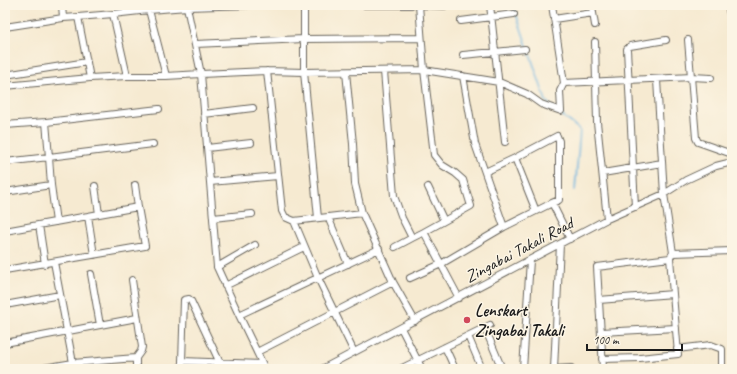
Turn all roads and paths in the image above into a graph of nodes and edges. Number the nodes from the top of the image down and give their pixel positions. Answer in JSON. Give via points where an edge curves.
{"nodes":[{"id":1,"x":62,"y":5,"type":"edge"},
{"id":2,"x":233,"y":5,"type":"edge"},
{"id":3,"x":251,"y":5,"type":"edge"},
{"id":4,"x":290,"y":5,"type":"edge"},
{"id":5,"x":304,"y":5,"type":"edge"},
{"id":6,"x":411,"y":5,"type":"edge"},
{"id":7,"x":420,"y":5,"type":"edge"},
{"id":8,"x":490,"y":5,"type":"edge"},
{"id":9,"x":552,"y":5,"type":"edge"},
{"id":10,"x":592,"y":5,"type":"edge"},
{"id":11,"x":728,"y":5,"type":"edge"},
{"id":12,"x":444,"y":6,"type":"edge"},
{"id":13,"x":187,"y":7,"type":"junction"},
{"id":14,"x":148,"y":8,"type":"edge"},
{"id":15,"x":593,"y":13,"type":"junction"},
{"id":16,"x":114,"y":14,"type":"junction"},
{"id":17,"x":514,"y":14,"type":"dead end"},
{"id":18,"x":78,"y":17,"type":"junction"},
{"id":19,"x":492,"y":17,"type":"junction"},
{"id":20,"x":63,"y":18,"type":"junction"},
{"id":21,"x":554,"y":18,"type":"junction"},
{"id":22,"x":461,"y":21,"type":"dead end"},
{"id":23,"x":732,"y":24,"type":"edge"},
{"id":24,"x":595,"y":25,"type":"dead end"},
{"id":25,"x":5,"y":27,"type":"edge"},
{"id":26,"x":421,"y":38,"type":"junction"},
{"id":27,"x":304,"y":40,"type":"junction"},
{"id":28,"x":666,"y":40,"type":"dead end"},
{"id":29,"x":688,"y":40,"type":"dead end"},
{"id":30,"x":595,"y":42,"type":"dead end"},
{"id":31,"x":195,"y":44,"type":"junction"},
{"id":32,"x":525,"y":49,"type":"dead end"},
{"id":33,"x":496,"y":52,"type":"junction"},
{"id":34,"x":463,"y":55,"type":"dead end"},
{"id":35,"x":87,"y":62,"type":"junction"},
{"id":36,"x":424,"y":70,"type":"junction"},
{"id":37,"x":267,"y":71,"type":"junction"},
{"id":38,"x":384,"y":71,"type":"junction"},
{"id":39,"x":304,"y":72,"type":"junction"},
{"id":40,"x":346,"y":72,"type":"junction"},
{"id":41,"x":201,"y":74,"type":"junction"},
{"id":42,"x":5,"y":75,"type":"edge"},
{"id":43,"x":127,"y":76,"type":"junction"},
{"id":44,"x":166,"y":76,"type":"junction"},
{"id":45,"x":463,"y":76,"type":"junction"},
{"id":46,"x":692,"y":77,"type":"junction"},
{"id":47,"x":90,"y":78,"type":"junction"},
{"id":48,"x":711,"y":78,"type":"dead end"},
{"id":49,"x":628,"y":80,"type":"junction"},
{"id":50,"x":657,"y":80,"type":"junction"},
{"id":51,"x":596,"y":81,"type":"junction"},
{"id":52,"x":499,"y":82,"type":"junction"},
{"id":53,"x":564,"y":82,"type":"junction"},
{"id":54,"x":5,"y":86,"type":"edge"},
{"id":55,"x":253,"y":108,"type":"dead end"},
{"id":56,"x":159,"y":110,"type":"dead end"},
{"id":57,"x":204,"y":114,"type":"junction"},
{"id":58,"x":46,"y":122,"type":"junction"},
{"id":59,"x":5,"y":125,"type":"edge"},
{"id":60,"x":505,"y":142,"type":"dead end"},
{"id":61,"x":251,"y":143,"type":"dead end"},
{"id":62,"x":153,"y":144,"type":"dead end"},
{"id":63,"x":207,"y":148,"type":"junction"},
{"id":64,"x":732,"y":154,"type":"edge"},
{"id":65,"x":49,"y":157,"type":"junction"},
{"id":66,"x":515,"y":158,"type":"junction"},
{"id":67,"x":5,"y":162,"type":"edge"},
{"id":68,"x":732,"y":162,"type":"edge"},
{"id":69,"x":662,"y":163,"type":"junction"},
{"id":70,"x":632,"y":168,"type":"junction"},
{"id":71,"x":485,"y":172,"type":"junction"},
{"id":72,"x":602,"y":173,"type":"junction"},
{"id":73,"x":278,"y":176,"type":"junction"},
{"id":74,"x":210,"y":182,"type":"junction"},
{"id":75,"x":51,"y":185,"type":"junction"},
{"id":76,"x":135,"y":185,"type":"dead end"},
{"id":77,"x":95,"y":186,"type":"dead end"},
{"id":78,"x":428,"y":187,"type":"dead end"},
{"id":79,"x":5,"y":192,"type":"edge"},
{"id":80,"x":664,"y":194,"type":"junction"},
{"id":81,"x":552,"y":203,"type":"junction"},
{"id":82,"x":138,"y":207,"type":"junction"},
{"id":83,"x":635,"y":207,"type":"junction"},
{"id":84,"x":536,"y":211,"type":"junction"},
{"id":85,"x":362,"y":213,"type":"junction"},
{"id":86,"x":99,"y":214,"type":"junction"},
{"id":87,"x":252,"y":214,"type":"dead end"},
{"id":88,"x":88,"y":216,"type":"junction"},
{"id":89,"x":328,"y":216,"type":"junction"},
{"id":90,"x":213,"y":218,"type":"junction"},
{"id":91,"x":318,"y":218,"type":"junction"},
{"id":92,"x":607,"y":219,"type":"junction"},
{"id":93,"x":444,"y":221,"type":"junction"},
{"id":94,"x":56,"y":222,"type":"junction"},
{"id":95,"x":294,"y":222,"type":"junction"},
{"id":96,"x":39,"y":225,"type":"junction"},
{"id":97,"x":504,"y":227,"type":"junction"},
{"id":98,"x":5,"y":231,"type":"edge"},
{"id":99,"x":424,"y":232,"type":"junction"},
{"id":100,"x":412,"y":238,"type":"junction"},
{"id":101,"x":570,"y":239,"type":"junction"},
{"id":102,"x":560,"y":244,"type":"junction"},
{"id":103,"x":255,"y":245,"type":"dead end"},
{"id":104,"x":304,"y":247,"type":"junction"},
{"id":105,"x":395,"y":247,"type":"dead end"},
{"id":106,"x":379,"y":249,"type":"junction"},
{"id":107,"x":732,"y":251,"type":"edge"},
{"id":108,"x":94,"y":255,"type":"junction"},
{"id":109,"x":672,"y":255,"type":"junction"},
{"id":110,"x":530,"y":260,"type":"junction"},
{"id":111,"x":54,"y":262,"type":"junction"},
{"id":112,"x":45,"y":264,"type":"junction"},
{"id":113,"x":348,"y":264,"type":"junction"},
{"id":114,"x":441,"y":264,"type":"junction"},
{"id":115,"x":217,"y":267,"type":"junction"},
{"id":116,"x":5,"y":270,"type":"edge"},
{"id":117,"x":91,"y":274,"type":"dead end"},
{"id":118,"x":318,"y":278,"type":"junction"},
{"id":119,"x":410,"y":278,"type":"dead end"},
{"id":120,"x":132,"y":280,"type":"dead end"},
{"id":121,"x":393,"y":282,"type":"junction"},
{"id":122,"x":225,"y":286,"type":"junction"},
{"id":123,"x":673,"y":294,"type":"junction"},
{"id":124,"x":60,"y":295,"type":"junction"},
{"id":125,"x":459,"y":298,"type":"junction"},
{"id":126,"x":599,"y":300,"type":"junction"},
{"id":127,"x":5,"y":305,"type":"edge"},
{"id":128,"x":334,"y":313,"type":"junction"},
{"id":129,"x":239,"y":315,"type":"junction"},
{"id":130,"x":137,"y":318,"type":"junction"},
{"id":131,"x":415,"y":321,"type":"junction"},
{"id":132,"x":100,"y":325,"type":"junction"},
{"id":133,"x":401,"y":328,"type":"junction"},
{"id":134,"x":676,"y":328,"type":"junction"},
{"id":135,"x":67,"y":332,"type":"junction"},
{"id":136,"x":601,"y":332,"type":"junction"},
{"id":137,"x":468,"y":336,"type":"junction"},
{"id":138,"x":5,"y":343,"type":"edge"},
{"id":139,"x":445,"y":347,"type":"junction"},
{"id":140,"x":677,"y":349,"type":"junction"},
{"id":141,"x":257,"y":352,"type":"junction"},
{"id":142,"x":354,"y":352,"type":"junction"},
{"id":143,"x":136,"y":358,"type":"junction"},
{"id":144,"x":602,"y":359,"type":"junction"},
{"id":145,"x":417,"y":360,"type":"junction"},
{"id":146,"x":182,"y":361,"type":"junction"},
{"id":147,"x":73,"y":363,"type":"junction"},
{"id":148,"x":220,"y":363,"type":"junction"},
{"id":149,"x":264,"y":367,"type":"edge"},
{"id":150,"x":571,"y":368,"type":"edge"},
{"id":151,"x":38,"y":369,"type":"edge"},
{"id":152,"x":136,"y":369,"type":"edge"},
{"id":153,"x":182,"y":369,"type":"edge"},
{"id":154,"x":322,"y":369,"type":"edge"},
{"id":155,"x":400,"y":369,"type":"edge"},
{"id":156,"x":422,"y":369,"type":"edge"},
{"id":157,"x":455,"y":369,"type":"edge"},
{"id":158,"x":482,"y":369,"type":"edge"},
{"id":159,"x":502,"y":369,"type":"edge"},
{"id":160,"x":523,"y":369,"type":"edge"},
{"id":161,"x":553,"y":369,"type":"edge"},
{"id":162,"x":603,"y":369,"type":"edge"},
{"id":163,"x":722,"y":369,"type":"edge"}],
"edges":[{"from":1,"to":20,"type":"street"},
{"from":2,"to":3,"type":"street"},
{"from":2,"to":13,"type":"street"},
{"from":4,"to":5,"type":"street"},
{"from":5,"to":6,"type":"street"},
{"from":5,"to":27,"type":"street"},
{"from":7,"to":12,"type":"street"},
{"from":7,"to":26,"type":"street"},
{"from":8,"to":19,"type":"street"},
{"from":9,"to":21,"type":"street"},
{"from":10,"to":15,"type":"street"},
{"from":11,"to":23,"type":"street"},
{"from":13,"to":14,"type":"street"},
{"from":13,"to":31,"type":"street"},
{"from":14,"to":16,"type":"street"},
{"from":14,"to":44,"type":"street"},
{"from":15,"to":21,"type":"street"},
{"from":15,"to":24,"type":"street"},
{"from":16,"to":18,"type":"street"},
{"from":16,"to":43,"type":"street"},
{"from":17,"to":19,"type":"street"},
{"from":18,"to":20,"type":"street"},
{"from":18,"to":35,"type":"street"},
{"from":19,"to":22,"type":"street"},
{"from":19,"to":33,"type":"street"},
{"from":20,"to":25,"type":"street"},
{"from":21,"to":53,"type":"street"},
{"from":26,"to":27,"type":"street"},
{"from":26,"to":36,"type":"street"},
{"from":27,"to":31,"type":"street"},
{"from":27,"to":39,"type":"street"},
{"from":28,"to":49,"type":"street","via":[[627,48]]},
{"from":29,"to":46,"type":"street"},
{"from":30,"to":51,"type":"street"},
{"from":31,"to":41,"type":"street"},
{"from":32,"to":33,"type":"street"},
{"from":33,"to":34,"type":"street"},
{"from":33,"to":52,"type":"street"},
{"from":35,"to":42,"type":"street"},
{"from":35,"to":47,"type":"street"},
{"from":36,"to":38,"type":"street"},
{"from":36,"to":45,"type":"street"},
{"from":36,"to":93,"type":"street","via":[[434,156],[442,166],[463,180],[471,206]]},
{"from":37,"to":39,"type":"street"},
{"from":37,"to":41,"type":"street"},
{"from":37,"to":73,"type":"street"},
{"from":38,"to":40,"type":"street"},
{"from":38,"to":100,"type":"street","via":[[394,196]]},
{"from":39,"to":40,"type":"street"},
{"from":39,"to":91,"type":"street"},
{"from":40,"to":85,"type":"street","via":[[355,184]]},
{"from":41,"to":44,"type":"street"},
{"from":41,"to":57,"type":"street"},
{"from":43,"to":44,"type":"street"},
{"from":43,"to":47,"type":"street"},
{"from":45,"to":52,"type":"street"},
{"from":45,"to":71,"type":"street","via":[[475,144]]},
{"from":46,"to":48,"type":"street"},
{"from":46,"to":50,"type":"street"},
{"from":46,"to":64,"type":"street","via":[[698,142]]},
{"from":47,"to":54,"type":"street"},
{"from":49,"to":50,"type":"street"},
{"from":49,"to":51,"type":"street"},
{"from":49,"to":70,"type":"street"},
{"from":50,"to":69,"type":"street"},
{"from":51,"to":53,"type":"street"},
{"from":51,"to":72,"type":"street"},
{"from":52,"to":53,"type":"street","via":[[527,94],[541,104],[561,111],[560,91]]},
{"from":52,"to":60,"type":"street"},
{"from":55,"to":57,"type":"street"},
{"from":56,"to":58,"type":"street"},
{"from":57,"to":63,"type":"street"},
{"from":58,"to":59,"type":"street"},
{"from":58,"to":65,"type":"street"},
{"from":61,"to":63,"type":"street"},
{"from":62,"to":65,"type":"street"},
{"from":63,"to":74,"type":"street"},
{"from":65,"to":67,"type":"street"},
{"from":65,"to":75,"type":"street"},
{"from":66,"to":71,"type":"street"},
{"from":66,"to":81,"type":"street","via":[[557,136],[559,200]]},
{"from":66,"to":84,"type":"street"},
{"from":68,"to":80,"type":"street","name":"Zingabai Takali Road","via":[[716,166],[686,180]]},
{"from":69,"to":70,"type":"street"},
{"from":69,"to":80,"type":"street"},
{"from":70,"to":72,"type":"street"},
{"from":70,"to":83,"type":"street"},
{"from":71,"to":97,"type":"street"},
{"from":72,"to":92,"type":"street"},
{"from":73,"to":74,"type":"street"},
{"from":73,"to":95,"type":"street","via":[[282,211],[285,217]]},
{"from":74,"to":90,"type":"street"},
{"from":75,"to":79,"type":"street"},
{"from":75,"to":94,"type":"street"},
{"from":76,"to":82,"type":"street"},
{"from":77,"to":86,"type":"street"},
{"from":78,"to":93,"type":"street"},
{"from":80,"to":83,"type":"street","name":"Zingabai Takali Road"},
{"from":80,"to":109,"type":"street"},
{"from":81,"to":84,"type":"street"},
{"from":81,"to":101,"type":"street"},
{"from":82,"to":86,"type":"street"},
{"from":82,"to":108,"type":"street","via":[[145,246]]},
{"from":83,"to":92,"type":"street","name":"Zingabai Takali Road"},
{"from":84,"to":97,"type":"street"},
{"from":85,"to":89,"type":"street"},
{"from":85,"to":106,"type":"street"},
{"from":86,"to":88,"type":"street"},
{"from":87,"to":90,"type":"street"},
{"from":88,"to":94,"type":"street"},
{"from":88,"to":108,"type":"street"},
{"from":89,"to":91,"type":"street"},
{"from":89,"to":113,"type":"street"},
{"from":90,"to":115,"type":"street"},
{"from":91,"to":95,"type":"street"},
{"from":92,"to":101,"type":"street","name":"Zingabai Takali Road"},
{"from":93,"to":99,"type":"street"},
{"from":94,"to":96,"type":"street"},
{"from":95,"to":104,"type":"street"},
{"from":96,"to":98,"type":"street"},
{"from":96,"to":112,"type":"street"},
{"from":97,"to":114,"type":"street"},
{"from":99,"to":100,"type":"street"},
{"from":99,"to":114,"type":"street"},
{"from":100,"to":105,"type":"street"},
{"from":101,"to":102,"type":"street","name":"Zingabai Takali Road"},
{"from":102,"to":110,"type":"street","name":"Zingabai Takali Road"},
{"from":102,"to":161,"type":"street"},
{"from":103,"to":115,"type":"street"},
{"from":104,"to":118,"type":"street"},
{"from":104,"to":122,"type":"street"},
{"from":106,"to":113,"type":"street"},
{"from":106,"to":121,"type":"street"},
{"from":107,"to":109,"type":"street"},
{"from":108,"to":111,"type":"street"},
{"from":109,"to":123,"type":"street"},
{"from":109,"to":126,"type":"street","via":[[597,267]]},
{"from":110,"to":125,"type":"street","name":"Zingabai Takali Road"},
{"from":110,"to":160,"type":"street"},
{"from":111,"to":112,"type":"street"},
{"from":111,"to":124,"type":"street"},
{"from":112,"to":116,"type":"street"},
{"from":113,"to":118,"type":"street"},
{"from":114,"to":119,"type":"street"},
{"from":114,"to":125,"type":"street"},
{"from":115,"to":122,"type":"street"},
{"from":117,"to":132,"type":"street"},
{"from":118,"to":128,"type":"street"},
{"from":118,"to":129,"type":"street"},
{"from":120,"to":130,"type":"street"},
{"from":121,"to":128,"type":"street"},
{"from":121,"to":131,"type":"street"},
{"from":122,"to":129,"type":"street"},
{"from":123,"to":126,"type":"street"},
{"from":123,"to":134,"type":"street"},
{"from":124,"to":127,"type":"street"},
{"from":124,"to":135,"type":"street"},
{"from":125,"to":131,"type":"street","name":"Zingabai Takali Road"},
{"from":126,"to":136,"type":"street"},
{"from":128,"to":141,"type":"street"},
{"from":128,"to":142,"type":"street"},
{"from":129,"to":141,"type":"street"},
{"from":130,"to":132,"type":"street"},
{"from":130,"to":143,"type":"street","via":[[142,347]]},
{"from":131,"to":133,"type":"street","name":"Zingabai Takali Road"},
{"from":132,"to":135,"type":"street"},
{"from":133,"to":142,"type":"street","name":"Zingabai Takali Road"},
{"from":133,"to":145,"type":"street"},
{"from":134,"to":136,"type":"street"},
{"from":134,"to":140,"type":"street"},
{"from":135,"to":138,"type":"street"},
{"from":135,"to":147,"type":"street"},
{"from":136,"to":144,"type":"street"},
{"from":137,"to":139,"type":"street"},
{"from":137,"to":158,"type":"street"},
{"from":137,"to":159,"type":"street","via":[[487,327]]},
{"from":139,"to":145,"type":"street"},
{"from":139,"to":157,"type":"street"},
{"from":140,"to":144,"type":"street","via":[[678,354]]},
{"from":140,"to":163,"type":"street","via":[[711,345],[722,348]]},
{"from":141,"to":149,"type":"street"},
{"from":142,"to":154,"type":"street","name":"Zingabai Takali Road"},
{"from":143,"to":147,"type":"street"},
{"from":143,"to":152,"type":"street"},
{"from":144,"to":162,"type":"street"},
{"from":145,"to":155,"type":"street"},
{"from":145,"to":156,"type":"street"},
{"from":146,"to":148,"type":"street"},
{"from":146,"to":148,"type":"street","via":[[184,300],[189,299]]},
{"from":146,"to":153,"type":"street"},
{"from":147,"to":151,"type":"street"},
{"from":148,"to":149,"type":"street"},
{"from":150,"to":161,"type":"street"}]}
